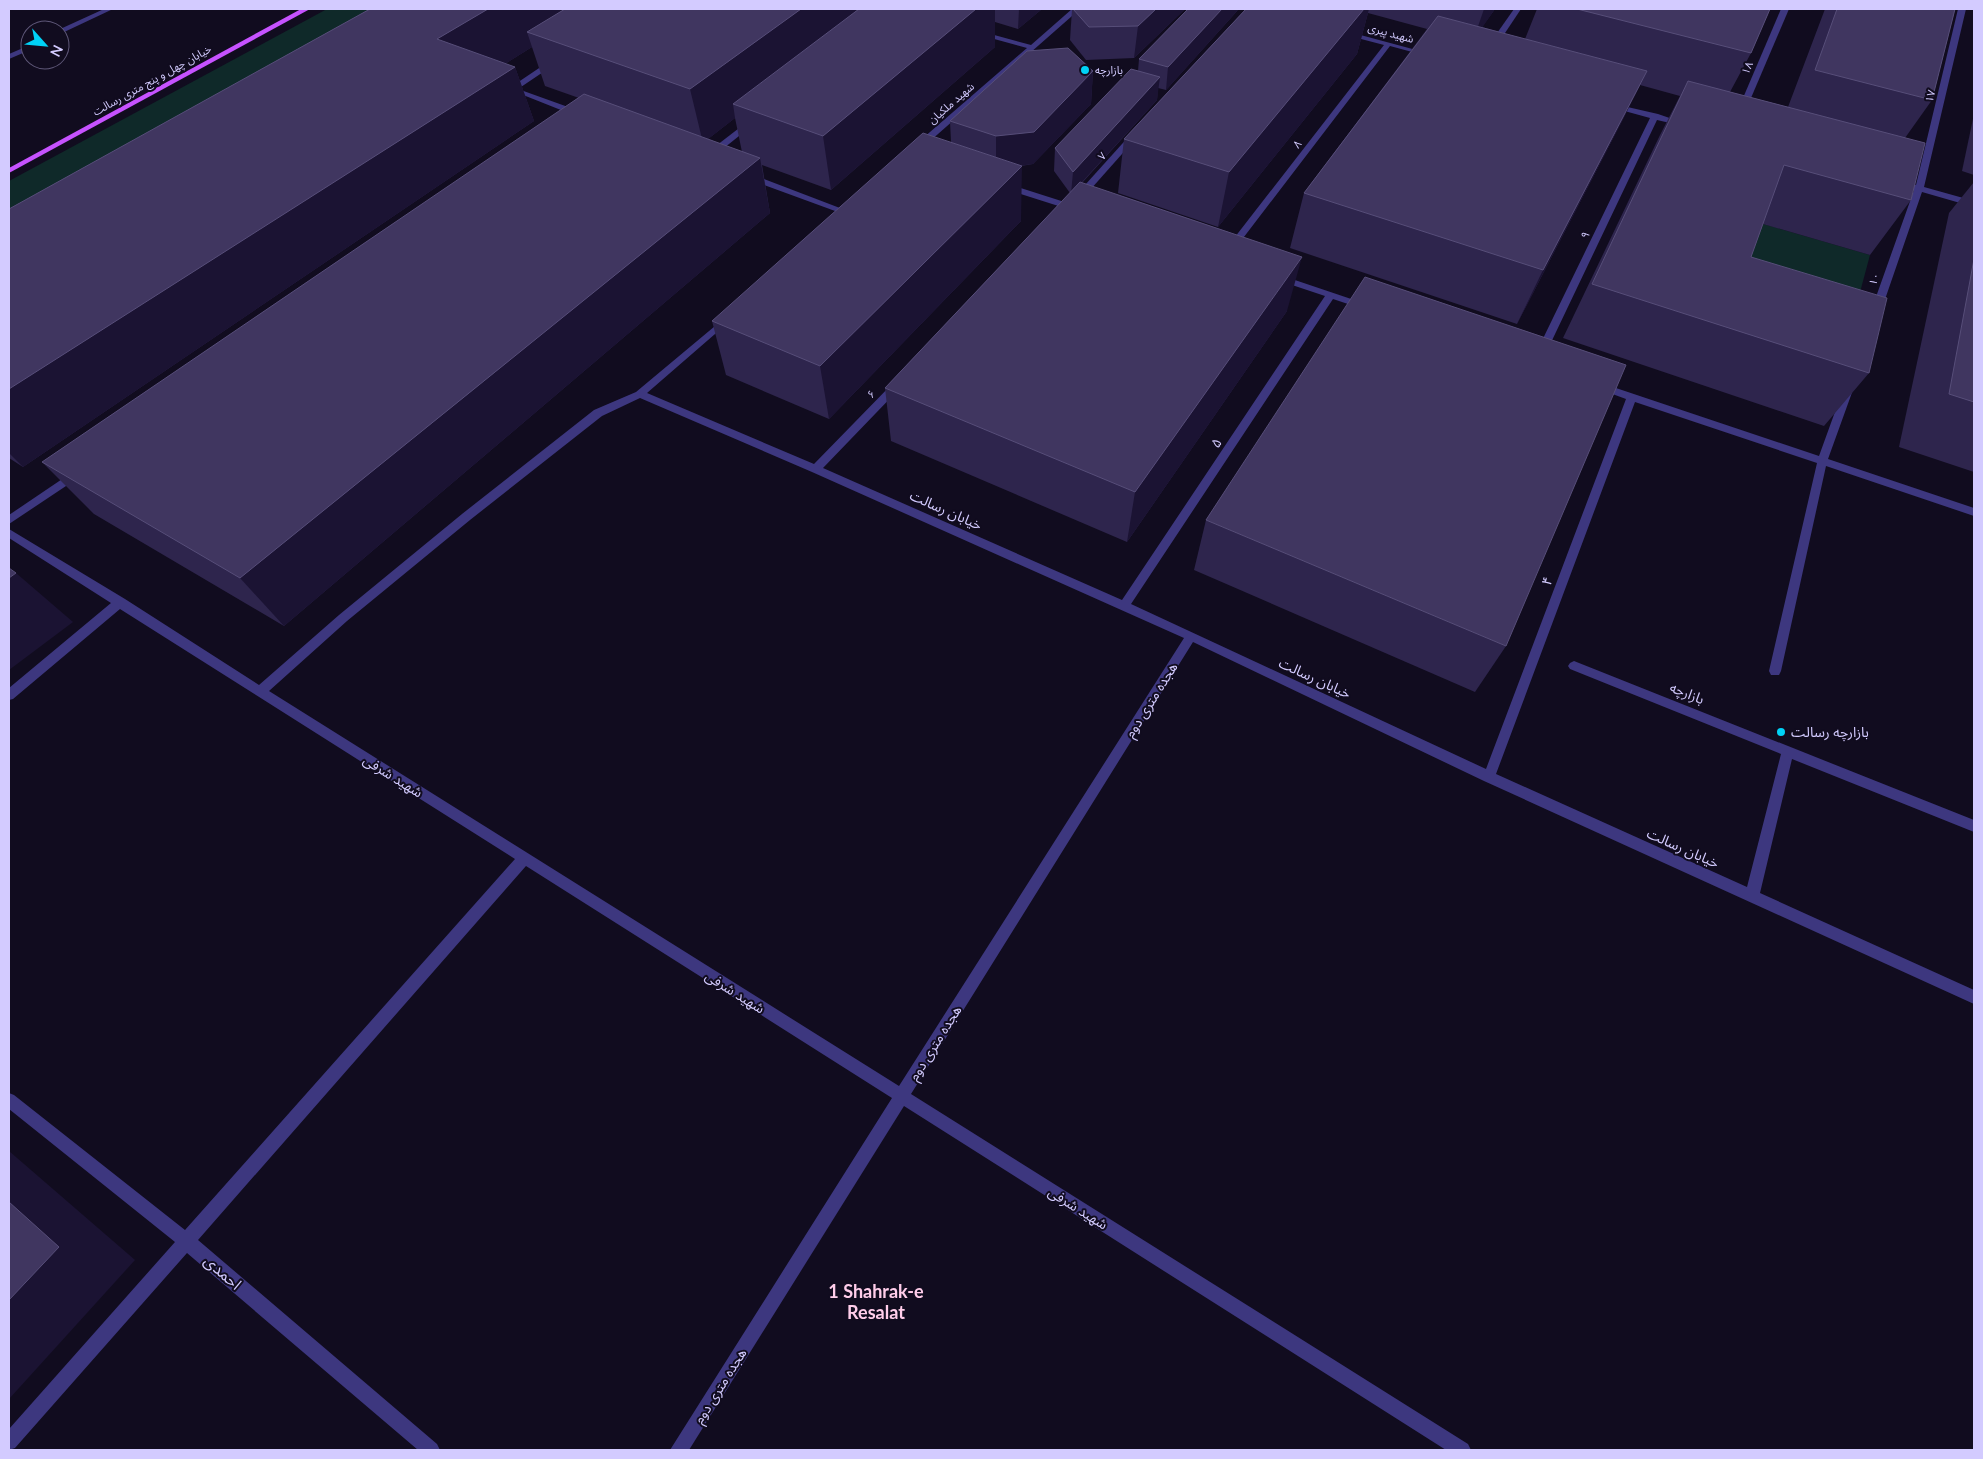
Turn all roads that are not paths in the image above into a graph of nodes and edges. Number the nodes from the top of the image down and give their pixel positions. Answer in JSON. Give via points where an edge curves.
{"nodes":[{"id":1,"x":109,"y":9,"type":"edge"},
{"id":2,"x":306,"y":9,"type":"edge"},
{"id":3,"x":1076,"y":9,"type":"edge"},
{"id":4,"x":1517,"y":9,"type":"edge"},
{"id":5,"x":1785,"y":9,"type":"edge"},
{"id":6,"x":1962,"y":9,"type":"edge"},
{"id":7,"x":70,"y":27,"type":"edge"},
{"id":8,"x":974,"y":30,"type":"dead end"},
{"id":9,"x":1340,"y":30,"type":"edge"},
{"id":10,"x":1388,"y":44,"type":"junction"},
{"id":11,"x":1031,"y":47,"type":"junction"},
{"id":12,"x":1487,"y":53,"type":"edge"},
{"id":13,"x":1433,"y":56,"type":"edge"},
{"id":14,"x":561,"y":57,"type":"edge"},
{"id":15,"x":1608,"y":103,"type":"edge"},
{"id":16,"x":1655,"y":116,"type":"junction"},
{"id":17,"x":759,"y":118,"type":"edge"},
{"id":18,"x":1738,"y":119,"type":"edge"},
{"id":19,"x":581,"y":123,"type":"edge"},
{"id":20,"x":1144,"y":126,"type":"edge"},
{"id":21,"x":1692,"y":126,"type":"edge"},
{"id":22,"x":908,"y":155,"type":"edge"},
{"id":23,"x":713,"y":163,"type":"edge"},
{"id":24,"x":9,"y":171,"type":"edge"},
{"id":25,"x":740,"y":173,"type":"edge"},
{"id":26,"x":1891,"y":181,"type":"edge"},
{"id":27,"x":994,"y":183,"type":"edge"},
{"id":28,"x":1919,"y":189,"type":"junction"},
{"id":29,"x":1974,"y":204,"type":"edge"},
{"id":30,"x":1067,"y":210,"type":"junction"},
{"id":31,"x":1088,"y":213,"type":"edge"},
{"id":32,"x":842,"y":219,"type":"edge"},
{"id":33,"x":1223,"y":259,"type":"edge"},
{"id":34,"x":1268,"y":274,"type":"edge"},
{"id":35,"x":1331,"y":295,"type":"junction"},
{"id":36,"x":737,"y":310,"type":"edge"},
{"id":37,"x":1378,"y":311,"type":"edge"},
{"id":38,"x":1872,"y":320,"type":"edge"},
{"id":39,"x":1535,"y":364,"type":"edge"},
{"id":40,"x":905,"y":377,"type":"edge"},
{"id":41,"x":1852,"y":377,"type":"edge"},
{"id":42,"x":1588,"y":382,"type":"edge"},
{"id":43,"x":640,"y":394,"type":"junction"},
{"id":44,"x":1632,"y":397,"type":"junction"},
{"id":45,"x":1822,"y":462,"type":"junction"},
{"id":46,"x":82,"y":469,"type":"edge"},
{"id":47,"x":816,"y":469,"type":"junction"},
{"id":48,"x":1974,"y":512,"type":"edge"},
{"id":49,"x":9,"y":520,"type":"edge"},
{"id":50,"x":9,"y":532,"type":"edge"},
{"id":51,"x":121,"y":602,"type":"junction"},
{"id":52,"x":1124,"y":606,"type":"junction"},
{"id":53,"x":1191,"y":636,"type":"junction"},
{"id":54,"x":1574,"y":666,"type":"dead end"},
{"id":55,"x":1775,"y":671,"type":"dead end"},
{"id":56,"x":259,"y":692,"type":"junction"},
{"id":57,"x":9,"y":695,"type":"edge"},
{"id":58,"x":1788,"y":752,"type":"junction"},
{"id":59,"x":1489,"y":777,"type":"junction"},
{"id":60,"x":1974,"y":826,"type":"edge"},
{"id":61,"x":525,"y":858,"type":"junction"},
{"id":62,"x":1752,"y":896,"type":"junction"},
{"id":63,"x":1974,"y":997,"type":"edge"},
{"id":64,"x":902,"y":1097,"type":"junction"},
{"id":65,"x":9,"y":1100,"type":"edge"},
{"id":66,"x":186,"y":1241,"type":"junction"},
{"id":67,"x":9,"y":1442,"type":"edge"},
{"id":68,"x":431,"y":1450,"type":"edge"},
{"id":69,"x":679,"y":1450,"type":"edge"},
{"id":70,"x":1462,"y":1450,"type":"edge"}],
"edges":[{"from":1,"to":7,"type":"street"},
{"from":2,"to":24,"type":"main road","name":"خیابان چهل و پنج متری رسالت"},
{"from":3,"to":11,"type":"street","name":"شهید ملکیان"},
{"from":4,"to":12,"type":"street"},
{"from":5,"to":18,"type":"street","name":"۱۸"},
{"from":6,"to":28,"type":"street","name":"۱۷"},
{"from":8,"to":11,"type":"street"},
{"from":9,"to":10,"type":"street","name":"شهید پیری"},
{"from":10,"to":13,"type":"street","name":"شهید پیری"},
{"from":10,"to":33,"type":"street","name":"۸"},
{"from":11,"to":22,"type":"street","name":"شهید ملکیان"},
{"from":14,"to":19,"type":"street","via":[[512,89],[589,117]]},
{"from":15,"to":16,"type":"street"},
{"from":16,"to":21,"type":"street"},
{"from":16,"to":39,"type":"street","name":"۹"},
{"from":17,"to":23,"type":"street","via":[[704,160]]},
{"from":20,"to":30,"type":"street","name":"۷"},
{"from":25,"to":32,"type":"street","via":[[853,210]]},
{"from":26,"to":28,"type":"street"},
{"from":27,"to":30,"type":"street"},
{"from":28,"to":29,"type":"street"},
{"from":28,"to":38,"type":"street","name":"۱۰"},
{"from":30,"to":31,"type":"street"},
{"from":34,"to":35,"type":"street"},
{"from":35,"to":37,"type":"street"},
{"from":35,"to":52,"type":"street","name":"۵"},
{"from":36,"to":43,"type":"street"},
{"from":40,"to":47,"type":"street","name":"۶"},
{"from":41,"to":45,"type":"street"},
{"from":42,"to":44,"type":"street"},
{"from":43,"to":47,"type":"street","name":"خیابان رسالت"},
{"from":43,"to":56,"type":"street","via":[[598,413],[350,612]]},
{"from":44,"to":45,"type":"street"},
{"from":44,"to":59,"type":"street","name":"۴"},
{"from":45,"to":48,"type":"street"},
{"from":45,"to":55,"type":"street"},
{"from":46,"to":49,"type":"street"},
{"from":47,"to":52,"type":"street","name":"خیابان رسالت"},
{"from":50,"to":51,"type":"street","name":"شهید شرفی"},
{"from":51,"to":56,"type":"street","name":"شهید شرفی"},
{"from":51,"to":57,"type":"street"},
{"from":52,"to":53,"type":"street","name":"خیابان رسالت"},
{"from":53,"to":59,"type":"street","name":"خیابان رسالت"},
{"from":53,"to":64,"type":"street","name":"هجده متری دوم"},
{"from":54,"to":58,"type":"street","name":"بازارچه"},
{"from":56,"to":61,"type":"street","name":"شهید شرفی"},
{"from":58,"to":60,"type":"street","name":"بازارچه"},
{"from":58,"to":62,"type":"street"},
{"from":59,"to":62,"type":"street","name":"خیابان رسالت"},
{"from":61,"to":64,"type":"street","name":"شهید شرفی"},
{"from":61,"to":66,"type":"street"},
{"from":62,"to":63,"type":"street","name":"خیابان رسالت"},
{"from":64,"to":69,"type":"street","name":"هجده متری دوم"},
{"from":64,"to":70,"type":"street","name":"شهید شرفی"},
{"from":65,"to":66,"type":"street","name":"احمدی"},
{"from":66,"to":67,"type":"street"},
{"from":66,"to":68,"type":"street","name":"احمدی"}]}
